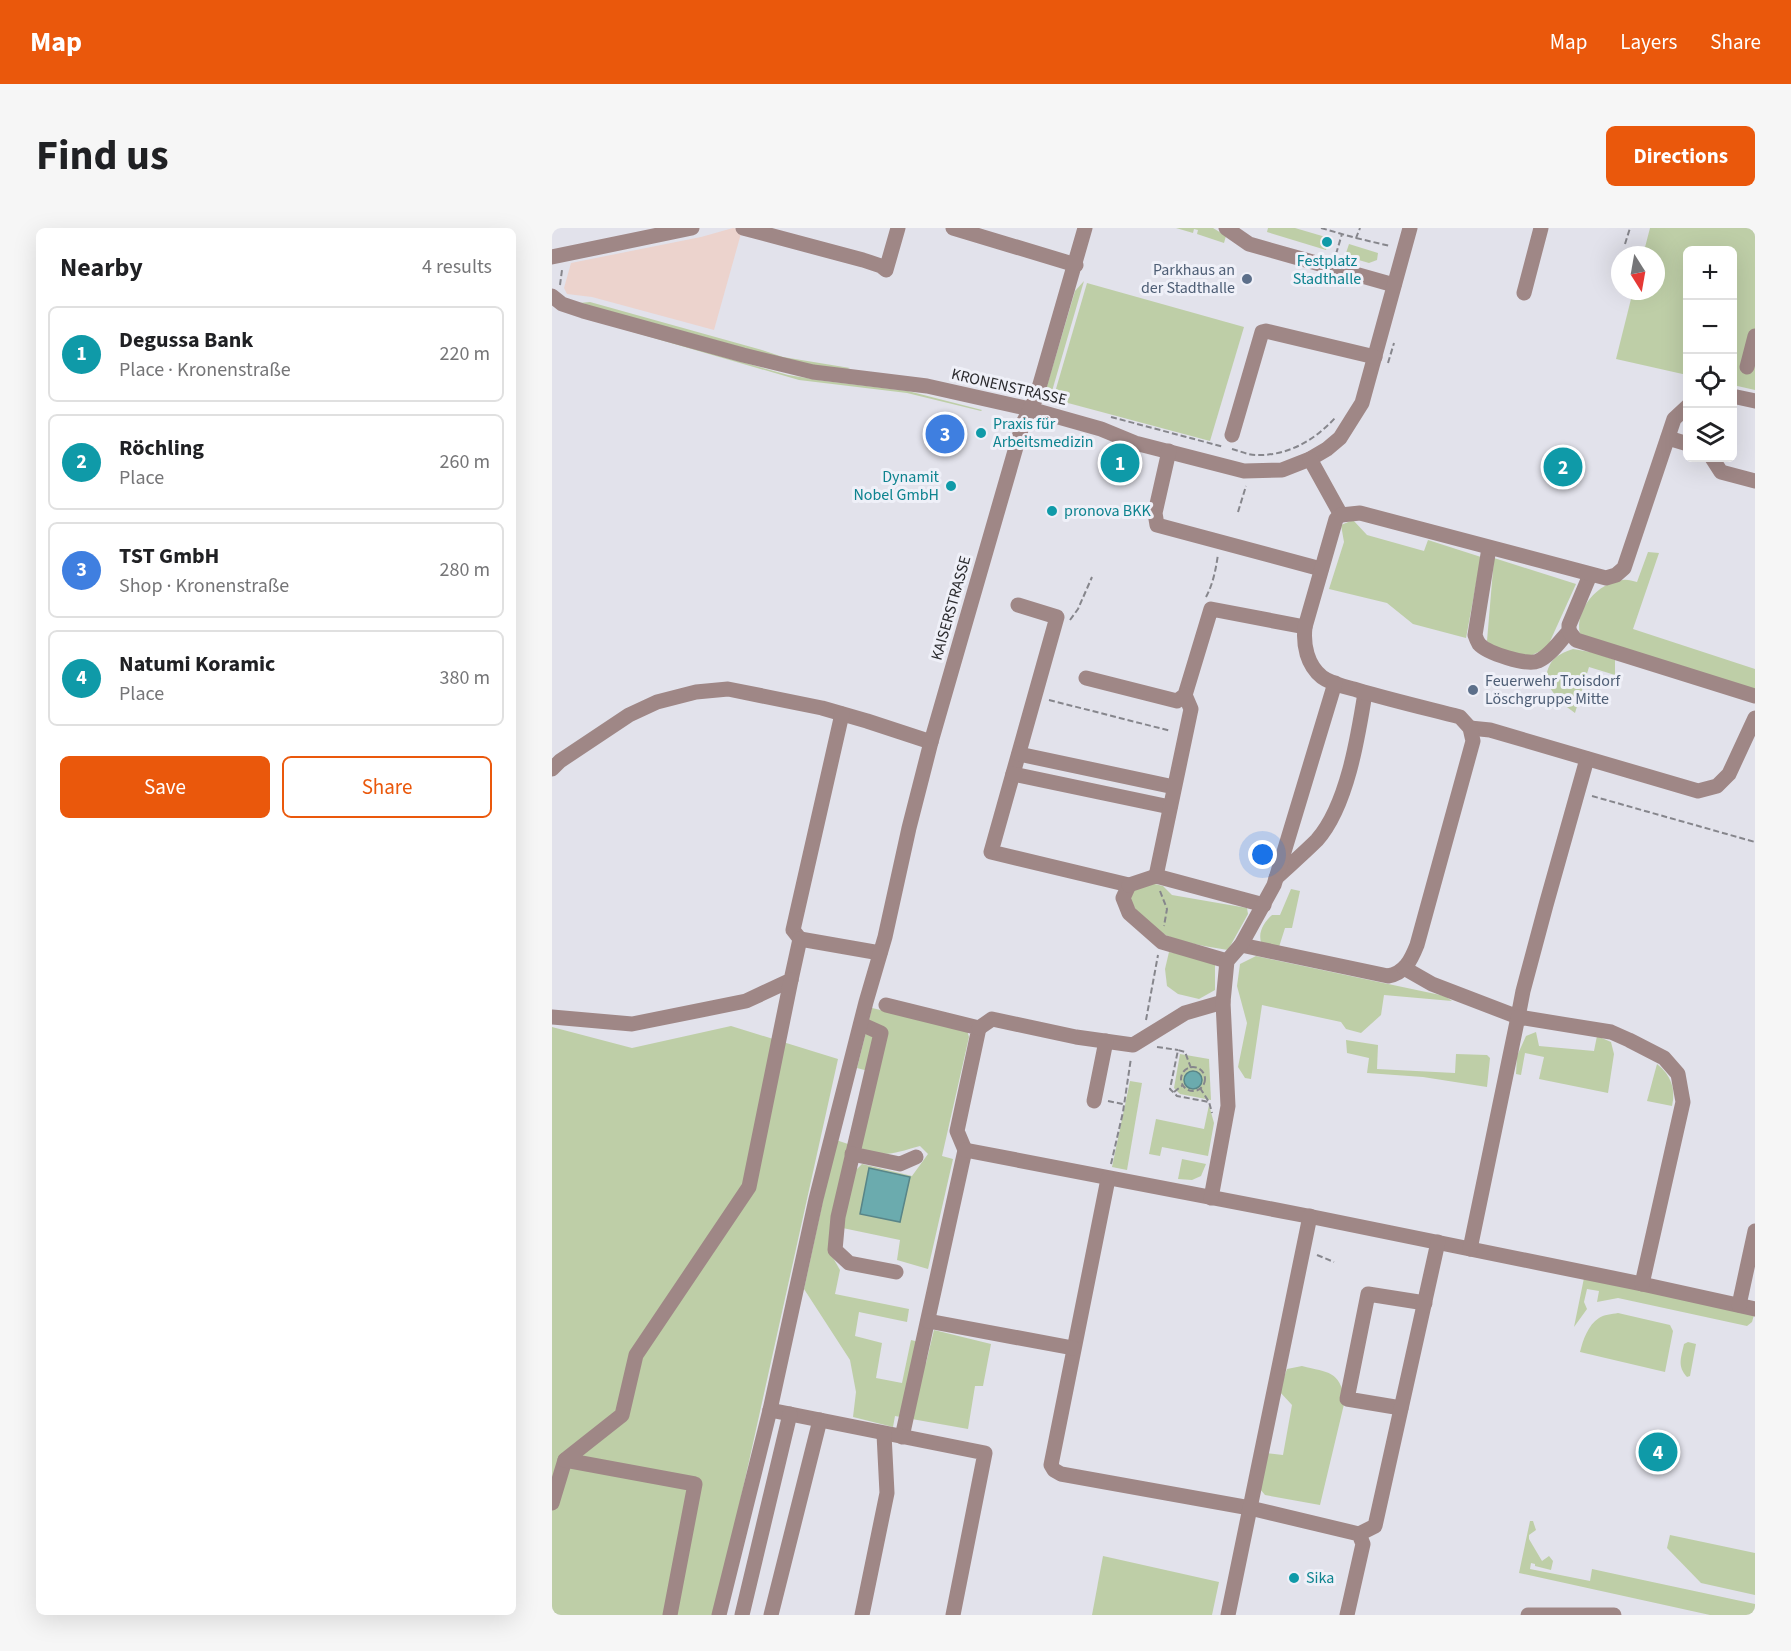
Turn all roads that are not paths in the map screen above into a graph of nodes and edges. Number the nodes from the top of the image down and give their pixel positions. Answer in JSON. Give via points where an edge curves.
{"nodes":[{"id":1,"x":692,"y":228,"type":"edge"},
{"id":2,"x":743,"y":228,"type":"edge"},
{"id":3,"x":898,"y":228,"type":"edge"},
{"id":4,"x":953,"y":228,"type":"edge"},
{"id":5,"x":1085,"y":228,"type":"edge"},
{"id":6,"x":1226,"y":228,"type":"edge"},
{"id":7,"x":1410,"y":228,"type":"edge"},
{"id":8,"x":1541,"y":228,"type":"edge"},
{"id":9,"x":632,"y":234,"type":"edge"},
{"id":10,"x":558,"y":256,"type":"edge"},
{"id":11,"x":1076,"y":265,"type":"junction"},
{"id":12,"x":1394,"y":285,"type":"junction"},
{"id":13,"x":557,"y":293,"type":"edge"},
{"id":14,"x":1524,"y":293,"type":"dead end"},
{"id":15,"x":1755,"y":336,"type":"edge"},
{"id":16,"x":1375,"y":357,"type":"junction"},
{"id":17,"x":1747,"y":367,"type":"dead end"},
{"id":18,"x":1737,"y":397,"type":"edge"},
{"id":19,"x":1755,"y":401,"type":"edge"},
{"id":20,"x":1685,"y":408,"type":"edge"},
{"id":21,"x":1030,"y":409,"type":"junction"},
{"id":22,"x":1232,"y":435,"type":"dead end"},
{"id":23,"x":1668,"y":438,"type":"junction"},
{"id":24,"x":1683,"y":442,"type":"edge"},
{"id":25,"x":1168,"y":451,"type":"junction"},
{"id":26,"x":1310,"y":459,"type":"junction"},
{"id":27,"x":1715,"y":462,"type":"edge"},
{"id":28,"x":1755,"y":480,"type":"edge"},
{"id":29,"x":1341,"y":515,"type":"junction"},
{"id":30,"x":1489,"y":548,"type":"junction"},
{"id":31,"x":1321,"y":570,"type":"junction"},
{"id":32,"x":1590,"y":575,"type":"junction"},
{"id":33,"x":1018,"y":605,"type":"dead end"},
{"id":34,"x":1305,"y":627,"type":"junction"},
{"id":35,"x":1569,"y":632,"type":"junction"},
{"id":36,"x":1086,"y":678,"type":"dead end"},
{"id":37,"x":1335,"y":683,"type":"junction"},
{"id":38,"x":1365,"y":693,"type":"junction"},
{"id":39,"x":1185,"y":695,"type":"junction"},
{"id":40,"x":1755,"y":696,"type":"edge"},
{"id":41,"x":842,"y":714,"type":"junction"},
{"id":42,"x":1755,"y":718,"type":"edge"},
{"id":43,"x":1470,"y":728,"type":"junction"},
{"id":44,"x":931,"y":742,"type":"junction"},
{"id":45,"x":1019,"y":754,"type":"junction"},
{"id":46,"x":1587,"y":759,"type":"junction"},
{"id":47,"x":552,"y":769,"type":"edge"},
{"id":48,"x":1109,"y":772,"type":"junction"},
{"id":49,"x":1013,"y":774,"type":"junction"},
{"id":50,"x":1174,"y":787,"type":"junction"},
{"id":51,"x":1105,"y":793,"type":"junction"},
{"id":52,"x":1170,"y":807,"type":"junction"},
{"id":53,"x":1156,"y":876,"type":"junction"},
{"id":54,"x":1276,"y":878,"type":"junction"},
{"id":55,"x":1129,"y":885,"type":"junction"},
{"id":56,"x":1264,"y":905,"type":"junction"},
{"id":57,"x":800,"y":939,"type":"junction"},
{"id":58,"x":1241,"y":945,"type":"junction"},
{"id":59,"x":880,"y":953,"type":"junction"},
{"id":60,"x":1227,"y":960,"type":"junction"},
{"id":61,"x":1404,"y":968,"type":"junction"},
{"id":62,"x":790,"y":980,"type":"junction"},
{"id":63,"x":1223,"y":1002,"type":"junction"},
{"id":64,"x":886,"y":1005,"type":"dead end"},
{"id":65,"x":552,"y":1017,"type":"edge"},
{"id":66,"x":1518,"y":1017,"type":"junction"},
{"id":67,"x":861,"y":1024,"type":"junction"},
{"id":68,"x":979,"y":1028,"type":"junction"},
{"id":69,"x":1106,"y":1041,"type":"junction"},
{"id":70,"x":1094,"y":1101,"type":"dead end"},
{"id":71,"x":965,"y":1150,"type":"junction"},
{"id":72,"x":852,"y":1154,"type":"junction"},
{"id":73,"x":916,"y":1157,"type":"dead end"},
{"id":74,"x":1108,"y":1179,"type":"junction"},
{"id":75,"x":1211,"y":1198,"type":"junction"},
{"id":76,"x":1310,"y":1216,"type":"junction"},
{"id":77,"x":1755,"y":1231,"type":"edge"},
{"id":78,"x":1438,"y":1242,"type":"junction"},
{"id":79,"x":1470,"y":1249,"type":"junction"},
{"id":80,"x":896,"y":1272,"type":"dead end"},
{"id":81,"x":1642,"y":1284,"type":"junction"},
{"id":82,"x":1425,"y":1302,"type":"junction"},
{"id":83,"x":1739,"y":1305,"type":"junction"},
{"id":84,"x":1755,"y":1309,"type":"edge"},
{"id":85,"x":928,"y":1321,"type":"junction"},
{"id":86,"x":1073,"y":1348,"type":"junction"},
{"id":87,"x":1401,"y":1408,"type":"junction"},
{"id":88,"x":770,"y":1410,"type":"junction"},
{"id":89,"x":790,"y":1414,"type":"junction"},
{"id":90,"x":820,"y":1420,"type":"junction"},
{"id":91,"x":884,"y":1434,"type":"junction"},
{"id":92,"x":902,"y":1437,"type":"junction"},
{"id":93,"x":565,"y":1460,"type":"junction"},
{"id":94,"x":552,"y":1503,"type":"edge"},
{"id":95,"x":1250,"y":1508,"type":"junction"},
{"id":96,"x":1359,"y":1534,"type":"junction"},
{"id":97,"x":670,"y":1615,"type":"edge"},
{"id":98,"x":719,"y":1615,"type":"edge"},
{"id":99,"x":742,"y":1615,"type":"edge"},
{"id":100,"x":771,"y":1615,"type":"edge"},
{"id":101,"x":862,"y":1615,"type":"edge"},
{"id":102,"x":953,"y":1615,"type":"edge"},
{"id":103,"x":1228,"y":1615,"type":"edge"},
{"id":104,"x":1347,"y":1615,"type":"edge"},
{"id":105,"x":1528,"y":1615,"type":"edge"},
{"id":106,"x":1614,"y":1615,"type":"edge"}],
"edges":[{"from":1,"to":9,"type":"street"},
{"from":2,"to":3,"type":"street","via":[[864,260],[886,270]]},
{"from":4,"to":11,"type":"street"},
{"from":5,"to":11,"type":"street","name":"KAISERSTRASSE"},
{"from":6,"to":12,"type":"street","via":[[1263,254],[1331,267]]},
{"from":7,"to":12,"type":"street","name":"KRONENSTRASSE"},
{"from":8,"to":14,"type":"street"},
{"from":9,"to":10,"type":"street"},
{"from":11,"to":21,"type":"street","name":"KAISERSTRASSE"},
{"from":12,"to":16,"type":"street","name":"KRONENSTRASSE"},
{"from":13,"to":21,"type":"street","name":"KRONENSTRASSE","via":[[561,304],[778,365],[927,386]]},
{"from":15,"to":17,"type":"street"},
{"from":16,"to":22,"type":"street","via":[[1262,332]]},
{"from":16,"to":26,"type":"street","name":"KRONENSTRASSE","via":[[1362,403],[1351,423],[1340,438]]},
{"from":18,"to":19,"type":"street"},
{"from":20,"to":23,"type":"street","via":[[1674,419]]},
{"from":21,"to":25,"type":"street","name":"KRONENSTRASSE"},
{"from":21,"to":44,"type":"street","name":"KAISERSTRASSE"},
{"from":23,"to":24,"type":"street"},
{"from":23,"to":32,"type":"street","via":[[1624,568],[1606,578]]},
{"from":25,"to":26,"type":"street","name":"KRONENSTRASSE","via":[[1244,471],[1282,470]]},
{"from":25,"to":31,"type":"street","via":[[1155,513],[1157,525]]},
{"from":26,"to":29,"type":"street"},
{"from":27,"to":28,"type":"street","via":[[1721,472]]},
{"from":29,"to":30,"type":"street","via":[[1360,513]]},
{"from":29,"to":31,"type":"street","via":[[1334,523]]},
{"from":30,"to":32,"type":"street"},
{"from":30,"to":35,"type":"street","via":[[1475,635],[1478,643],[1523,663],[1537,662]]},
{"from":31,"to":34,"type":"street"},
{"from":32,"to":35,"type":"street"},
{"from":33,"to":45,"type":"street","via":[[1057,617]]},
{"from":34,"to":37,"type":"street","via":[[1308,658],[1323,679]]},
{"from":34,"to":39,"type":"street","via":[[1211,609]]},
{"from":35,"to":40,"type":"street","via":[[1576,640]]},
{"from":36,"to":39,"type":"street","via":[[1177,701]]},
{"from":37,"to":38,"type":"street"},
{"from":37,"to":54,"type":"street"},
{"from":38,"to":43,"type":"street","via":[[1460,717]]},
{"from":38,"to":54,"type":"street","via":[[1358,740],[1333,813],[1318,838]]},
{"from":39,"to":50,"type":"street","via":[[1191,709]]},
{"from":41,"to":44,"type":"street"},
{"from":41,"to":47,"type":"street","via":[[728,689],[696,692],[657,702],[629,715]]},
{"from":41,"to":57,"type":"street","via":[[793,930]]},
{"from":42,"to":46,"type":"street","via":[[1729,774],[1718,786],[1698,791]]},
{"from":43,"to":46,"type":"street","via":[[1490,730]]},
{"from":43,"to":61,"type":"street","via":[[1473,741],[1417,945]]},
{"from":44,"to":59,"type":"street","name":"KAISERSTRASSE"},
{"from":45,"to":48,"type":"street"},
{"from":45,"to":49,"type":"street"},
{"from":46,"to":66,"type":"street"},
{"from":48,"to":50,"type":"street"},
{"from":48,"to":51,"type":"street"},
{"from":49,"to":51,"type":"street"},
{"from":49,"to":55,"type":"street","via":[[991,852]]},
{"from":50,"to":52,"type":"street"},
{"from":51,"to":52,"type":"street"},
{"from":52,"to":53,"type":"street"},
{"from":53,"to":55,"type":"street"},
{"from":53,"to":56,"type":"street"},
{"from":54,"to":56,"type":"street"},
{"from":55,"to":60,"type":"street","via":[[1123,898],[1129,914],[1162,942]]},
{"from":56,"to":58,"type":"street"},
{"from":57,"to":59,"type":"street"},
{"from":57,"to":62,"type":"street"},
{"from":58,"to":60,"type":"street"},
{"from":58,"to":61,"type":"street","via":[[1388,975]]},
{"from":59,"to":67,"type":"street","name":"KAISERSTRASSE"},
{"from":60,"to":63,"type":"street"},
{"from":61,"to":66,"type":"street","via":[[1432,984]]},
{"from":62,"to":65,"type":"street","via":[[746,1001],[632,1024]]},
{"from":62,"to":93,"type":"street","via":[[749,1187],[636,1355],[622,1415]]},
{"from":63,"to":69,"type":"street","via":[[1185,1013],[1133,1045]]},
{"from":63,"to":75,"type":"street","via":[[1228,1106]]},
{"from":64,"to":68,"type":"street"},
{"from":66,"to":79,"type":"street"},
{"from":66,"to":81,"type":"street","via":[[1611,1032],[1664,1058],[1678,1074],[1683,1102]]},
{"from":67,"to":72,"type":"street","via":[[881,1033]]},
{"from":67,"to":88,"type":"street","name":"KAISERSTRASSE","via":[[816,1199]]},
{"from":68,"to":69,"type":"street","via":[[992,1019]]},
{"from":68,"to":71,"type":"street","via":[[957,1131]]},
{"from":69,"to":70,"type":"street"},
{"from":71,"to":74,"type":"street"},
{"from":71,"to":85,"type":"street"},
{"from":72,"to":73,"type":"street","via":[[900,1164]]},
{"from":72,"to":80,"type":"street","via":[[835,1250],[849,1263]]},
{"from":74,"to":75,"type":"street"},
{"from":74,"to":86,"type":"street"},
{"from":75,"to":76,"type":"street"},
{"from":76,"to":78,"type":"street"},
{"from":76,"to":95,"type":"street"},
{"from":77,"to":83,"type":"street"},
{"from":78,"to":79,"type":"street"},
{"from":78,"to":82,"type":"street"},
{"from":79,"to":81,"type":"street"},
{"from":81,"to":83,"type":"street"},
{"from":82,"to":87,"type":"street"},
{"from":82,"to":87,"type":"street","via":[[1368,1294],[1347,1399]]},
{"from":83,"to":84,"type":"street"},
{"from":85,"to":86,"type":"street"},
{"from":85,"to":92,"type":"street"},
{"from":86,"to":95,"type":"street","via":[[1051,1457],[1054,1470]]},
{"from":87,"to":96,"type":"street","via":[[1375,1526]]},
{"from":88,"to":89,"type":"street"},
{"from":88,"to":98,"type":"street","name":"KAISERSTRASSE"},
{"from":89,"to":90,"type":"street"},
{"from":89,"to":99,"type":"street"},
{"from":90,"to":91,"type":"street"},
{"from":90,"to":100,"type":"street"},
{"from":91,"to":92,"type":"street"},
{"from":91,"to":101,"type":"street","via":[[887,1493]]},
{"from":92,"to":102,"type":"street","via":[[985,1453]]},
{"from":93,"to":94,"type":"street"},
{"from":93,"to":97,"type":"street","via":[[695,1484]]},
{"from":95,"to":96,"type":"street"},
{"from":95,"to":103,"type":"street"},
{"from":96,"to":104,"type":"street","via":[[1363,1544]]},
{"from":105,"to":106,"type":"street"}]}
